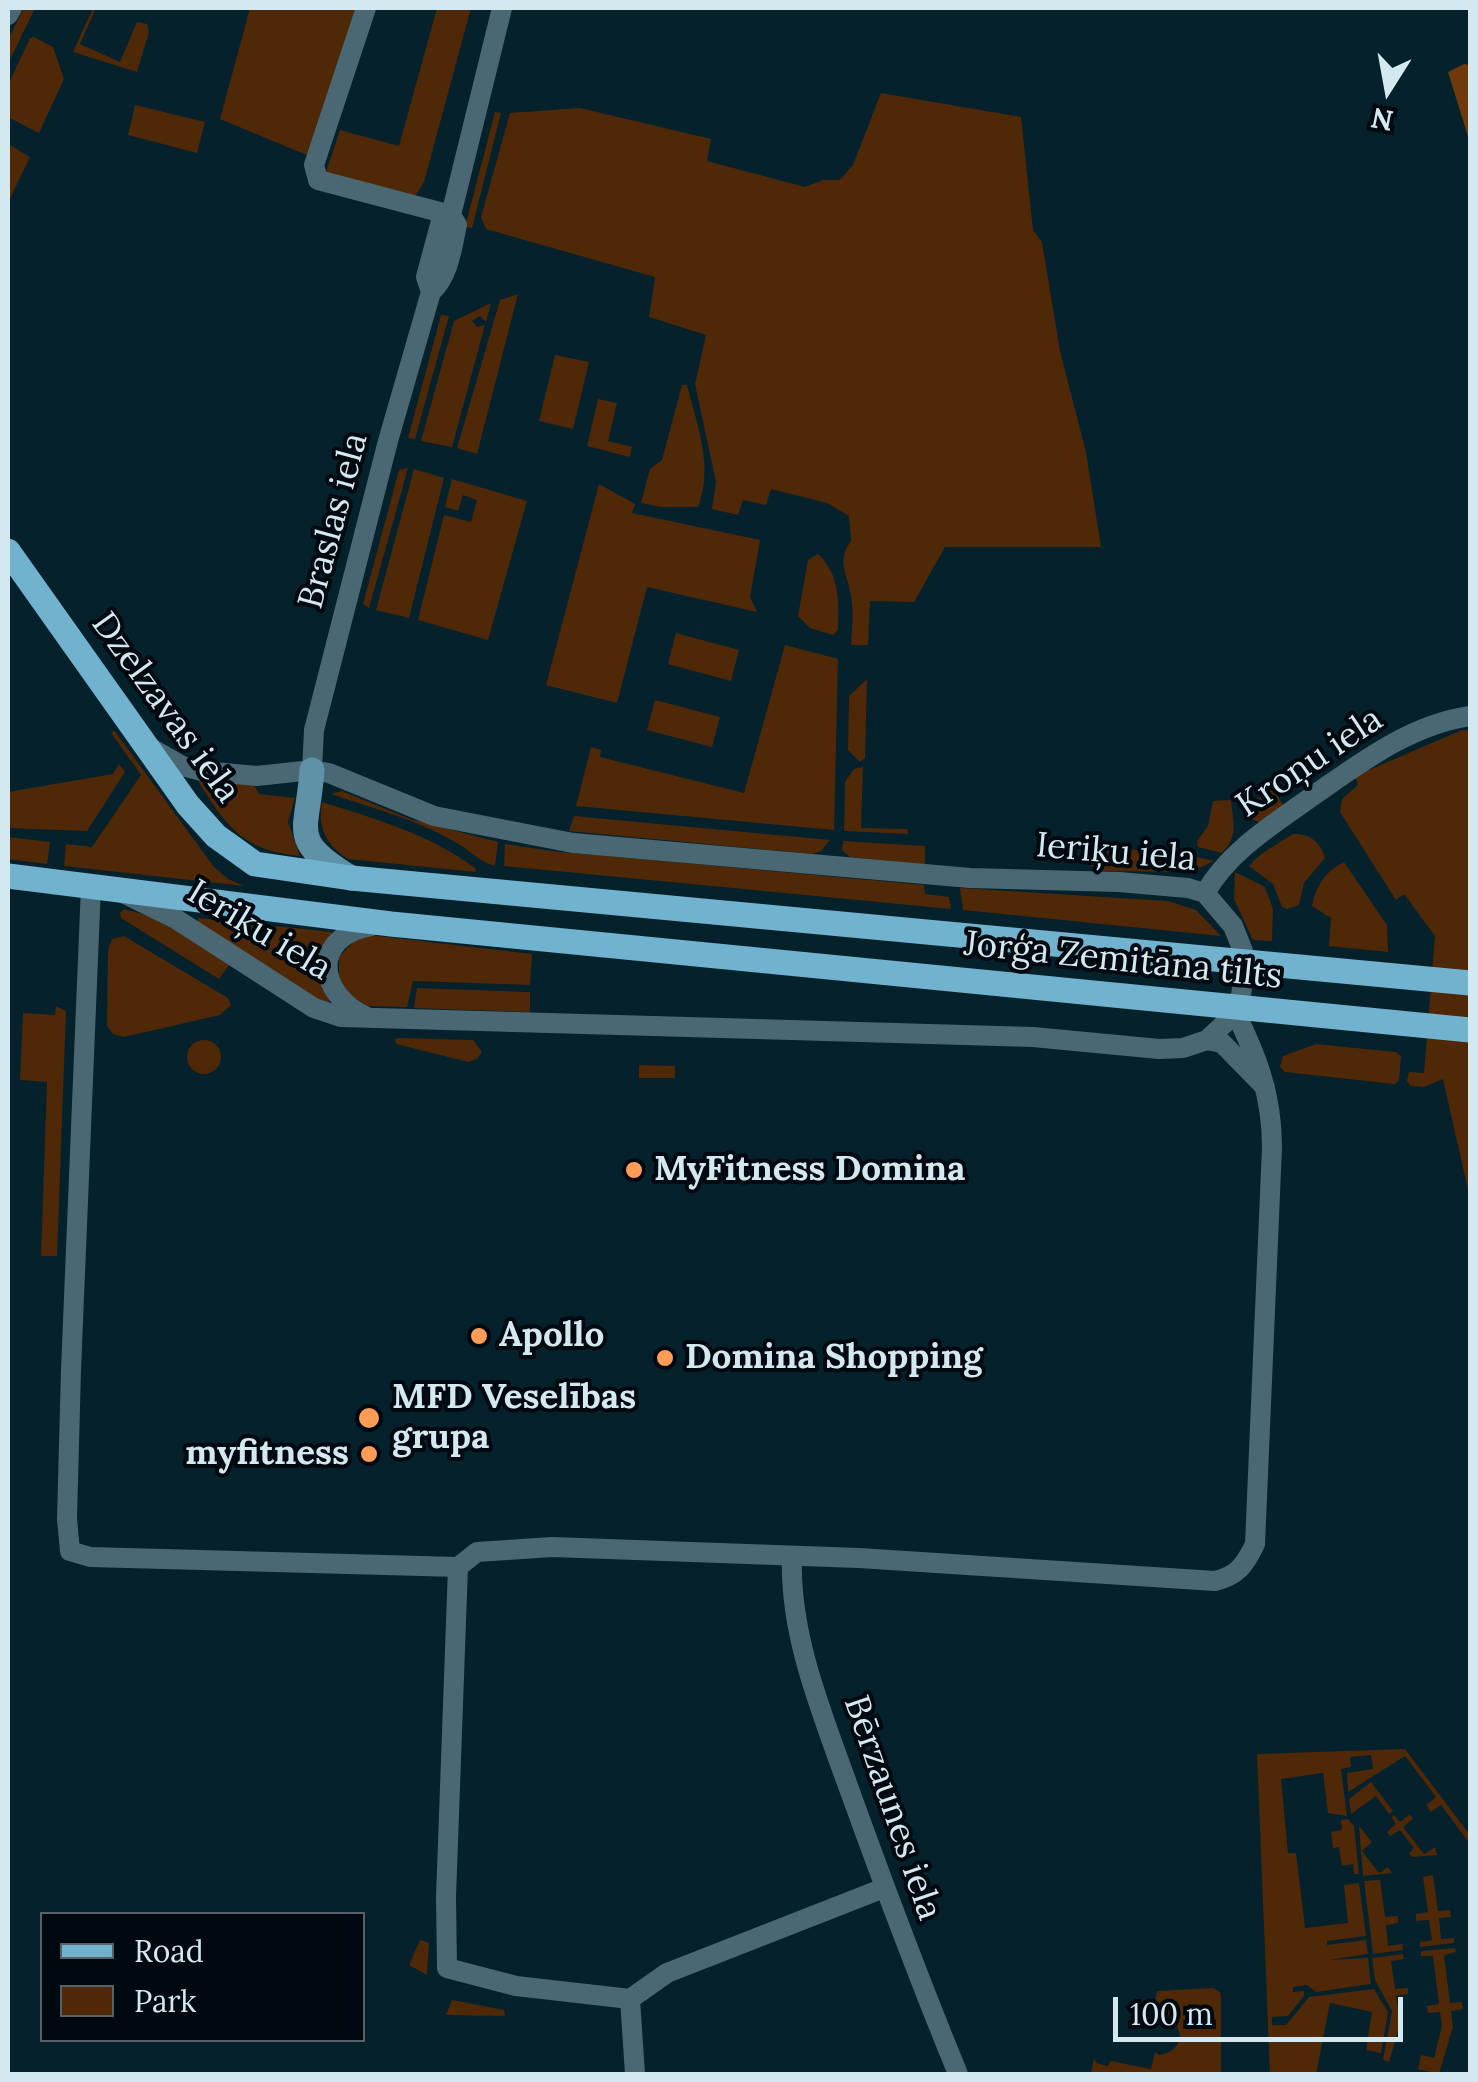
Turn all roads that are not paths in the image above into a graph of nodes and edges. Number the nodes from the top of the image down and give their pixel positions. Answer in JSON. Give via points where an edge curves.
{"nodes":[{"id":1,"x":12,"y":8,"type":"edge"},
{"id":2,"x":366,"y":8,"type":"edge"},
{"id":3,"x":502,"y":8,"type":"edge"},
{"id":4,"x":8,"y":15,"type":"edge"},
{"id":5,"x":451,"y":215,"type":"junction"},
{"id":6,"x":8,"y":551,"type":"edge"},
{"id":7,"x":1470,"y":716,"type":"edge"},
{"id":8,"x":149,"y":747,"type":"junction"},
{"id":9,"x":312,"y":770,"type":"junction"},
{"id":10,"x":8,"y":876,"type":"edge"},
{"id":11,"x":351,"y":878,"type":"junction"},
{"id":12,"x":104,"y":888,"type":"junction"},
{"id":13,"x":1204,"y":892,"type":"junction"},
{"id":14,"x":391,"y":924,"type":"junction"},
{"id":15,"x":770,"y":961,"type":"joint"},
{"id":16,"x":1470,"y":983,"type":"edge"},
{"id":17,"x":1234,"y":1010,"type":"junction"},
{"id":18,"x":369,"y":1018,"type":"junction"},
{"id":19,"x":1470,"y":1030,"type":"edge"},
{"id":20,"x":1206,"y":1040,"type":"junction"},
{"id":21,"x":1266,"y":1088,"type":"junction"},
{"id":22,"x":792,"y":1556,"type":"junction"},
{"id":23,"x":458,"y":1567,"type":"junction"},
{"id":24,"x":884,"y":1888,"type":"junction"},
{"id":25,"x":630,"y":1998,"type":"junction"},
{"id":26,"x":634,"y":2074,"type":"edge"},
{"id":27,"x":958,"y":2074,"type":"edge"}],
"edges":[{"from":1,"to":4,"type":"street"},
{"from":2,"to":5,"type":"street","via":[[314,165],[318,180]]},
{"from":3,"to":5,"type":"street","name":"Braslas iela"},
{"from":5,"to":9,"type":"street","name":"Braslas iela","via":[[454,239],[442,282],[431,292],[386,450],[314,730]]},
{"from":6,"to":8,"type":"main road","name":"Dzelzavas iela"},
{"from":7,"to":13,"type":"street","name":"Kroņu iela","via":[[1446,720],[1366,759],[1228,860]]},
{"from":8,"to":9,"type":"street","name":"Ieriķu iela","via":[[202,771],[257,776]]},
{"from":8,"to":11,"type":"main road","name":"Dzelzavas iela","via":[[188,806],[245,859]]},
{"from":9,"to":11,"type":"street","via":[[305,838],[314,853]]},
{"from":9,"to":13,"type":"street","name":"Ieriķu iela","via":[[434,816],[573,842]]},
{"from":10,"to":12,"type":"main road","name":"Ieriķu iela"},
{"from":11,"to":16,"type":"main road","name":"Jorģa Zemitāna tilts"},
{"from":12,"to":14,"type":"main road","name":"Ieriķu iela"},
{"from":12,"to":18,"type":"street","name":"Ieriķu iela","via":[[176,919],[314,1008]]},
{"from":12,"to":23,"type":"street","via":[[72,1353],[70,1551],[90,1557]]},
{"from":13,"to":17,"type":"street","name":"Ieriķu iela","via":[[1233,926],[1243,951],[1244,983]]},
{"from":14,"to":15,"type":"main road","name":"Ieriķu iela"},
{"from":14,"to":18,"type":"street","name":"Ieriķu iela","via":[[349,930],[328,960],[329,980],[343,1002]]},
{"from":15,"to":19,"type":"main road","name":"Jorģa Zemitāna tilts"},
{"from":17,"to":20,"type":"street"},
{"from":17,"to":21,"type":"street"},
{"from":18,"to":20,"type":"street","name":"Ieriķu iela","via":[[1033,1037],[1159,1049]]},
{"from":20,"to":21,"type":"street","via":[[1222,1043]]},
{"from":21,"to":22,"type":"street","via":[[1272,1147],[1256,1544],[1233,1576]]},
{"from":22,"to":23,"type":"street","via":[[552,1547],[477,1552]]},
{"from":22,"to":24,"type":"street","name":"Bērzaunes iela","via":[[793,1612]]},
{"from":23,"to":25,"type":"street","via":[[447,1968],[516,1986]]},
{"from":24,"to":25,"type":"street","via":[[667,1973]]},
{"from":24,"to":27,"type":"street","name":"Bērzaunes iela"},
{"from":25,"to":26,"type":"street"}]}
